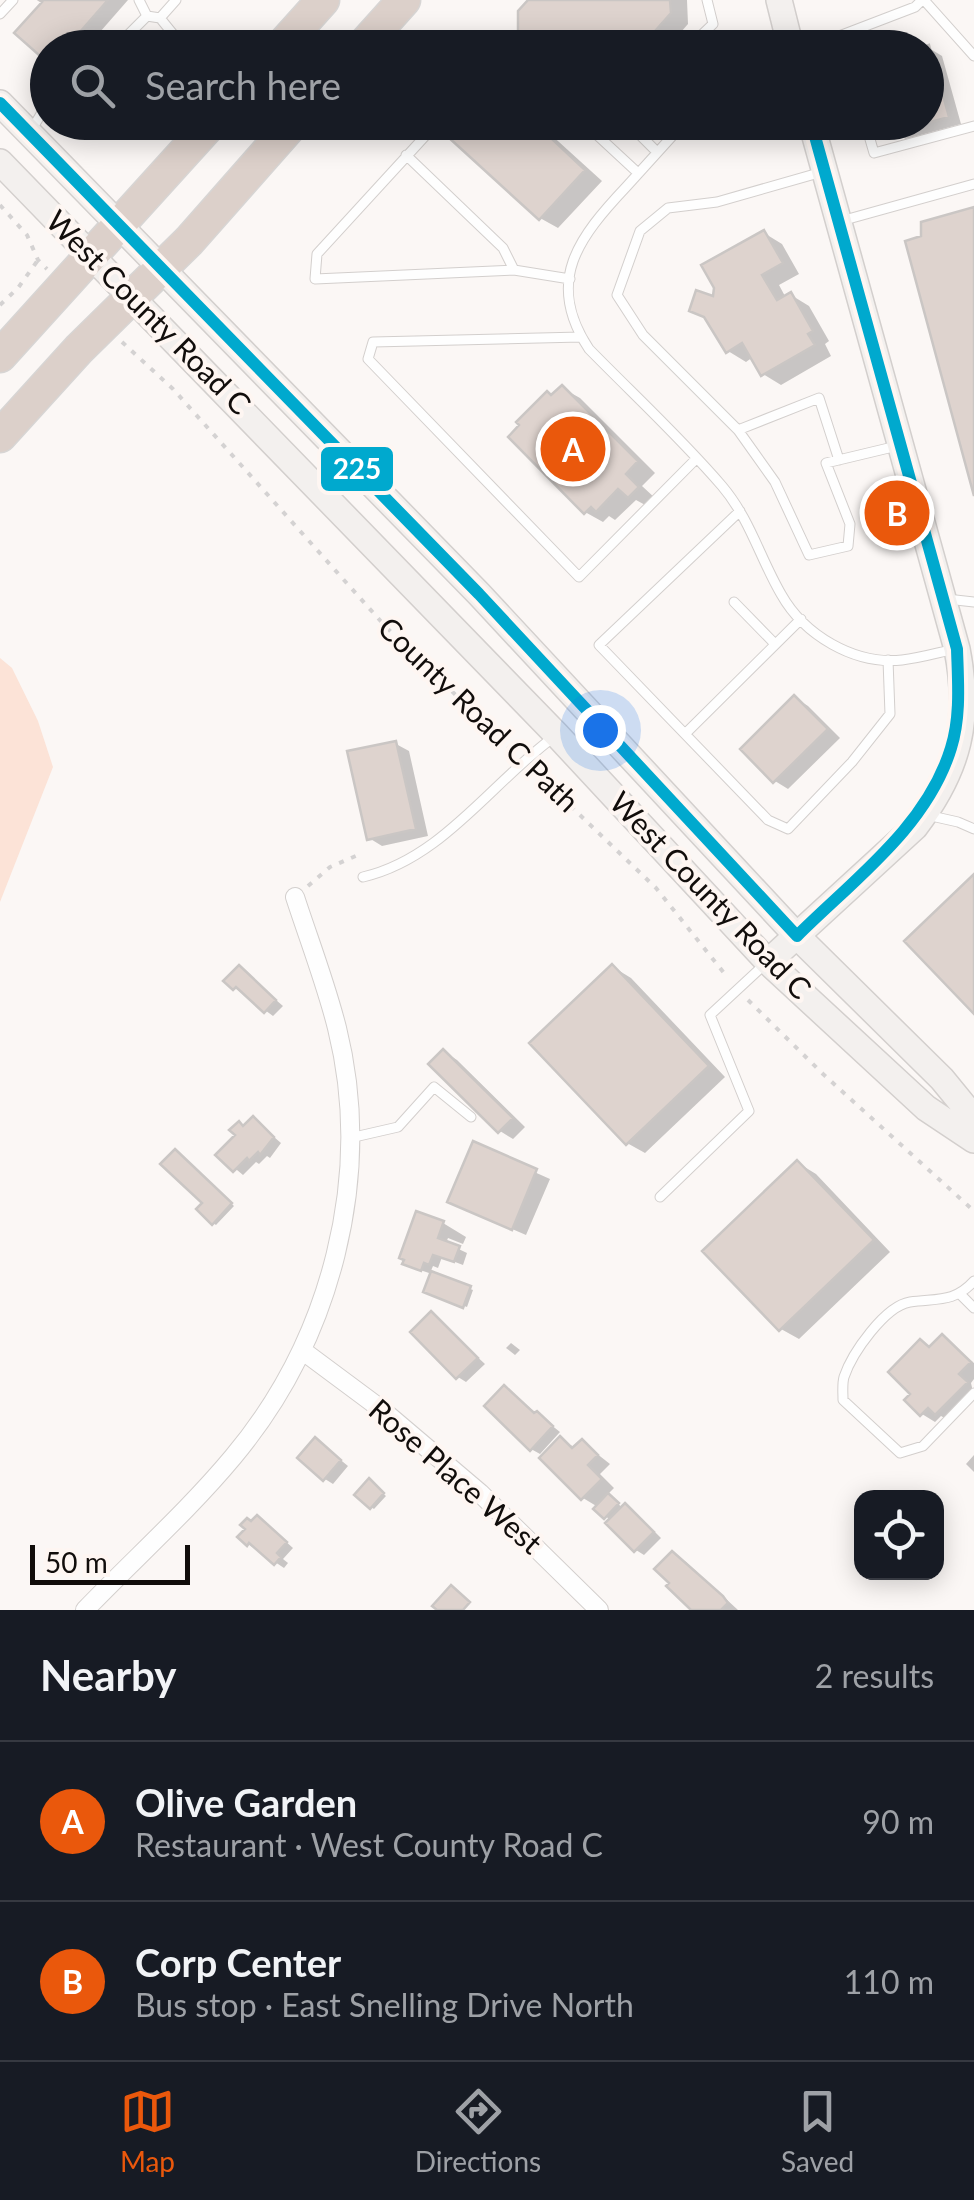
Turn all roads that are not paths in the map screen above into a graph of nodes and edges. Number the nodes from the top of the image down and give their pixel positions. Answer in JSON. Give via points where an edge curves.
{"nodes":[{"id":1,"x":14,"y":0,"type":"edge"},
{"id":2,"x":140,"y":0,"type":"edge"},
{"id":3,"x":176,"y":0,"type":"edge"},
{"id":4,"x":324,"y":0,"type":"edge"},
{"id":5,"x":404,"y":0,"type":"edge"},
{"id":6,"x":706,"y":0,"type":"edge"},
{"id":7,"x":779,"y":0,"type":"edge"},
{"id":8,"x":923,"y":0,"type":"edge"},
{"id":9,"x":0,"y":14,"type":"edge"},
{"id":10,"x":147,"y":16,"type":"junction"},
{"id":11,"x":160,"y":18,"type":"junction"},
{"id":12,"x":133,"y":30,"type":"edge"},
{"id":13,"x":170,"y":30,"type":"edge"},
{"id":14,"x":296,"y":30,"type":"edge"},
{"id":15,"x":377,"y":30,"type":"edge"},
{"id":16,"x":707,"y":30,"type":"edge"},
{"id":17,"x":786,"y":30,"type":"edge"},
{"id":18,"x":855,"y":30,"type":"edge"},
{"id":19,"x":974,"y":56,"type":"edge"},
{"id":20,"x":0,"y":102,"type":"edge"},
{"id":21,"x":974,"y":126,"type":"edge"},
{"id":22,"x":30,"y":134,"type":"edge"},
{"id":23,"x":944,"y":134,"type":"edge"},
{"id":24,"x":36,"y":140,"type":"edge"},
{"id":25,"x":196,"y":140,"type":"edge"},
{"id":26,"x":278,"y":140,"type":"edge"},
{"id":27,"x":421,"y":140,"type":"edge"},
{"id":28,"x":602,"y":140,"type":"edge"},
{"id":29,"x":646,"y":140,"type":"edge"},
{"id":30,"x":668,"y":140,"type":"edge"},
{"id":31,"x":817,"y":140,"type":"edge"},
{"id":32,"x":871,"y":140,"type":"edge"},
{"id":33,"x":922,"y":140,"type":"edge"},
{"id":34,"x":658,"y":152,"type":"junction"},
{"id":35,"x":406,"y":156,"type":"junction"},
{"id":36,"x":0,"y":162,"type":"edge"},
{"id":37,"x":825,"y":172,"type":"junction"},
{"id":38,"x":638,"y":173,"type":"junction"},
{"id":39,"x":974,"y":184,"type":"edge"},
{"id":40,"x":839,"y":221,"type":"junction"},
{"id":41,"x":118,"y":226,"type":"junction"},
{"id":42,"x":91,"y":256,"type":"junction"},
{"id":43,"x":161,"y":269,"type":"junction"},
{"id":44,"x":514,"y":270,"type":"junction"},
{"id":45,"x":570,"y":279,"type":"junction"},
{"id":46,"x":132,"y":297,"type":"junction"},
{"id":47,"x":581,"y":337,"type":"junction"},
{"id":48,"x":0,"y":356,"type":"edge"},
{"id":49,"x":738,"y":430,"type":"junction"},
{"id":50,"x":0,"y":436,"type":"edge"},
{"id":51,"x":901,"y":445,"type":"junction"},
{"id":52,"x":696,"y":459,"type":"junction"},
{"id":53,"x":839,"y":460,"type":"junction"},
{"id":54,"x":740,"y":511,"type":"junction"},
{"id":55,"x":944,"y":599,"type":"junction"},
{"id":56,"x":734,"y":602,"type":"dead end"},
{"id":57,"x":974,"y":602,"type":"edge"},
{"id":58,"x":801,"y":619,"type":"junction"},
{"id":59,"x":776,"y":644,"type":"junction"},
{"id":60,"x":957,"y":649,"type":"junction"},
{"id":61,"x":888,"y":660,"type":"junction"},
{"id":62,"x":558,"y":734,"type":"junction"},
{"id":63,"x":685,"y":734,"type":"junction"},
{"id":64,"x":615,"y":740,"type":"junction"},
{"id":65,"x":924,"y":815,"type":"junction"},
{"id":66,"x":974,"y":830,"type":"edge"},
{"id":67,"x":363,"y":877,"type":"dead end"},
{"id":68,"x":296,"y":897,"type":"road end"},
{"id":69,"x":797,"y":936,"type":"junction"},
{"id":70,"x":768,"y":962,"type":"junction"},
{"id":71,"x":470,"y":1117,"type":"dead end"},
{"id":72,"x":974,"y":1118,"type":"edge"},
{"id":73,"x":348,"y":1138,"type":"junction"},
{"id":74,"x":974,"y":1140,"type":"edge"},
{"id":75,"x":660,"y":1196,"type":"dead end"},
{"id":76,"x":974,"y":1281,"type":"edge"},
{"id":77,"x":961,"y":1295,"type":"junction"},
{"id":78,"x":974,"y":1308,"type":"edge"},
{"id":79,"x":304,"y":1351,"type":"junction"},
{"id":80,"x":974,"y":1393,"type":"edge"},
{"id":81,"x":85,"y":1610,"type":"edge"},
{"id":82,"x":600,"y":1610,"type":"edge"}],
"edges":[{"from":1,"to":9,"type":"lane"},
{"from":2,"to":10,"type":"lane"},
{"from":3,"to":11,"type":"lane"},
{"from":4,"to":14,"type":"highway"},
{"from":5,"to":15,"type":"highway"},
{"from":6,"to":16,"type":"lane","via":[[713,24]]},
{"from":7,"to":17,"type":"main road"},
{"from":8,"to":18,"type":"lane"},
{"from":8,"to":19,"type":"lane"},
{"from":10,"to":11,"type":"lane"},
{"from":10,"to":12,"type":"lane"},
{"from":11,"to":13,"type":"lane"},
{"from":20,"to":22,"type":"main road","name":"West County Road C"},
{"from":21,"to":23,"type":"lane"},
{"from":24,"to":41,"type":"main road","name":"West County Road C"},
{"from":25,"to":41,"type":"highway"},
{"from":26,"to":43,"type":"highway"},
{"from":27,"to":35,"type":"lane"},
{"from":28,"to":38,"type":"lane"},
{"from":29,"to":34,"type":"lane"},
{"from":30,"to":34,"type":"lane"},
{"from":31,"to":37,"type":"main road"},
{"from":32,"to":33,"type":"lane","via":[[874,153]]},
{"from":34,"to":38,"type":"lane"},
{"from":35,"to":44,"type":"lane","via":[[504,248]]},
{"from":35,"to":44,"type":"lane","via":[[317,254],[316,280]]},
{"from":36,"to":42,"type":"main road","name":"West County Road C"},
{"from":37,"to":40,"type":"main road"},
{"from":37,"to":49,"type":"lane","via":[[717,202],[668,208],[640,232],[623,273],[617,295],[643,334]]},
{"from":38,"to":45,"type":"lane","via":[[588,227]]},
{"from":39,"to":40,"type":"lane"},
{"from":40,"to":51,"type":"main road"},
{"from":41,"to":42,"type":"highway"},
{"from":41,"to":43,"type":"main road","name":"West County Road C"},
{"from":42,"to":46,"type":"main road","name":"West County Road C"},
{"from":42,"to":48,"type":"highway"},
{"from":43,"to":46,"type":"highway"},
{"from":43,"to":64,"type":"main road","name":"West County Road C"},
{"from":44,"to":45,"type":"lane"},
{"from":45,"to":47,"type":"lane","via":[[569,310]]},
{"from":46,"to":50,"type":"highway"},
{"from":46,"to":62,"type":"main road","name":"West County Road C"},
{"from":47,"to":52,"type":"lane"},
{"from":47,"to":52,"type":"lane","via":[[372,342],[368,359],[579,576]]},
{"from":49,"to":53,"type":"lane","via":[[818,398]]},
{"from":49,"to":53,"type":"lane","via":[[775,482],[809,555],[848,546],[850,524],[826,464]]},
{"from":51,"to":53,"type":"lane"},
{"from":51,"to":55,"type":"main road"},
{"from":52,"to":54,"type":"lane"},
{"from":54,"to":58,"type":"lane","via":[[781,594]]},
{"from":54,"to":63,"type":"lane","via":[[599,645]]},
{"from":55,"to":57,"type":"lane"},
{"from":55,"to":60,"type":"main road"},
{"from":56,"to":59,"type":"lane"},
{"from":58,"to":59,"type":"lane"},
{"from":58,"to":61,"type":"lane","via":[[852,654]]},
{"from":59,"to":63,"type":"lane"},
{"from":60,"to":61,"type":"lane"},
{"from":60,"to":65,"type":"main road","via":[[964,714],[958,745]]},
{"from":61,"to":63,"type":"lane","via":[[890,714],[788,829],[768,820]]},
{"from":62,"to":64,"type":"main road"},
{"from":62,"to":67,"type":"lane","via":[[420,854]]},
{"from":62,"to":70,"type":"main road","name":"West County Road C"},
{"from":64,"to":69,"type":"main road","name":"West County Road C"},
{"from":65,"to":66,"type":"lane"},
{"from":65,"to":69,"type":"main road"},
{"from":68,"to":73,"type":"street","via":[[337,1029]]},
{"from":69,"to":70,"type":"main road"},
{"from":69,"to":72,"type":"main road","name":"West County Road C"},
{"from":70,"to":74,"type":"main road","name":"West County Road C","via":[[926,1108]]},
{"from":70,"to":75,"type":"lane","via":[[710,1015],[749,1111]]},
{"from":71,"to":73,"type":"lane","via":[[434,1087],[398,1127]]},
{"from":73,"to":79,"type":"street","via":[[340,1235]]},
{"from":76,"to":77,"type":"lane"},
{"from":77,"to":78,"type":"lane"},
{"from":77,"to":80,"type":"lane","via":[[906,1302],[880,1323],[843,1379],[843,1400],[900,1454],[923,1446]]},
{"from":79,"to":81,"type":"street","via":[[232,1458]]},
{"from":79,"to":82,"type":"street","name":"Rose Place West","via":[[480,1493]]}]}
